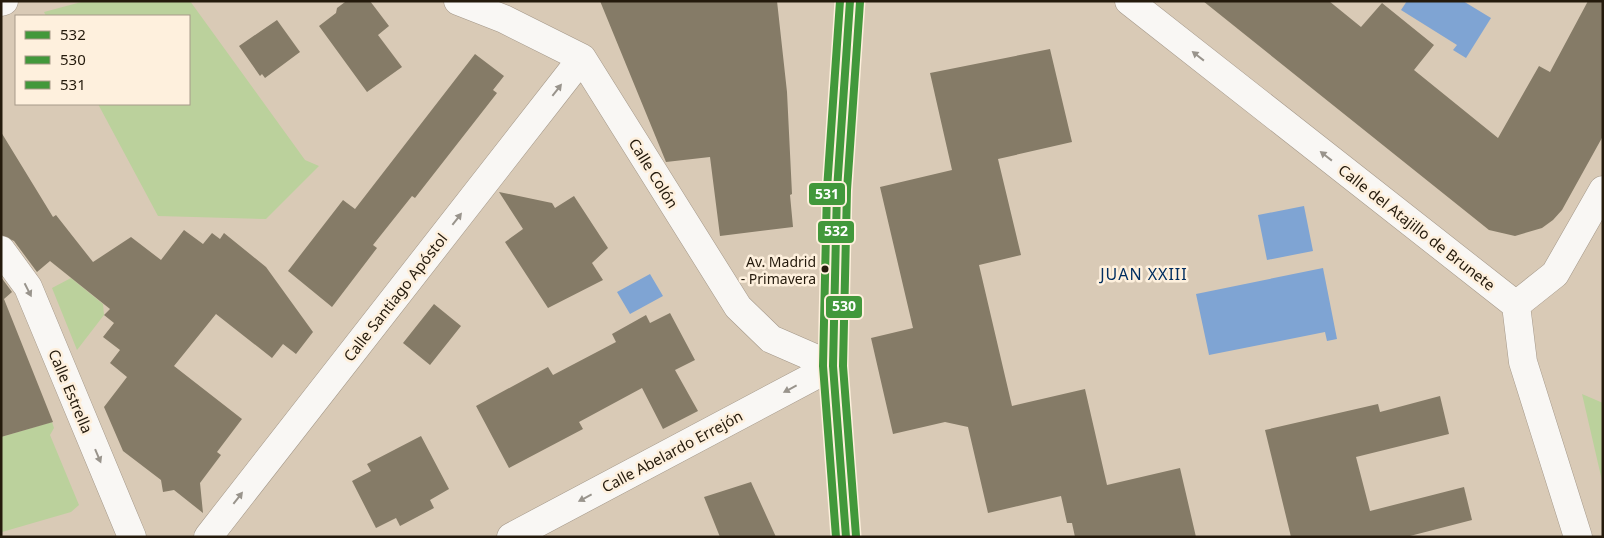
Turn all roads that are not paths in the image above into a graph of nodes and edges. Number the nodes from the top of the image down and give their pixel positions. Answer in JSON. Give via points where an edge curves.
{"nodes":[{"id":1,"x":458,"y":1,"type":"edge"},
{"id":2,"x":850,"y":1,"type":"edge"},
{"id":3,"x":1128,"y":1,"type":"edge"},
{"id":4,"x":509,"y":10,"type":"edge"},
{"id":5,"x":582,"y":58,"type":"junction"},
{"id":6,"x":1603,"y":190,"type":"edge"},
{"id":7,"x":1,"y":250,"type":"edge"},
{"id":8,"x":1516,"y":305,"type":"junction"},
{"id":9,"x":833,"y":366,"type":"junction"},
{"id":10,"x":132,"y":537,"type":"edge"},
{"id":11,"x":208,"y":537,"type":"edge"},
{"id":12,"x":511,"y":537,"type":"edge"},
{"id":13,"x":846,"y":537,"type":"edge"},
{"id":14,"x":1578,"y":537,"type":"edge"}],
"edges":[{"from":1,"to":4,"type":"street"},
{"from":2,"to":9,"type":"street","via":[[837,190]]},
{"from":8,"to":3,"type":"street","name":"Calle del Atajillo de Brunete","one_way":true},
{"from":4,"to":5,"type":"street"},
{"from":5,"to":9,"type":"street","name":"Calle Colón","via":[[738,307],[771,339]]},
{"from":11,"to":5,"type":"street","name":"Calle Santiago Apóstol","one_way":true},
{"from":6,"to":8,"type":"street","via":[[1555,274]]},
{"from":7,"to":10,"type":"street","name":"Calle Estrella","one_way":true,"via":[[28,287]]},
{"from":8,"to":14,"type":"street","via":[[1523,362]]},
{"from":9,"to":12,"type":"street","name":"Calle Abelardo Errejón","one_way":true},
{"from":9,"to":13,"type":"street"}]}
